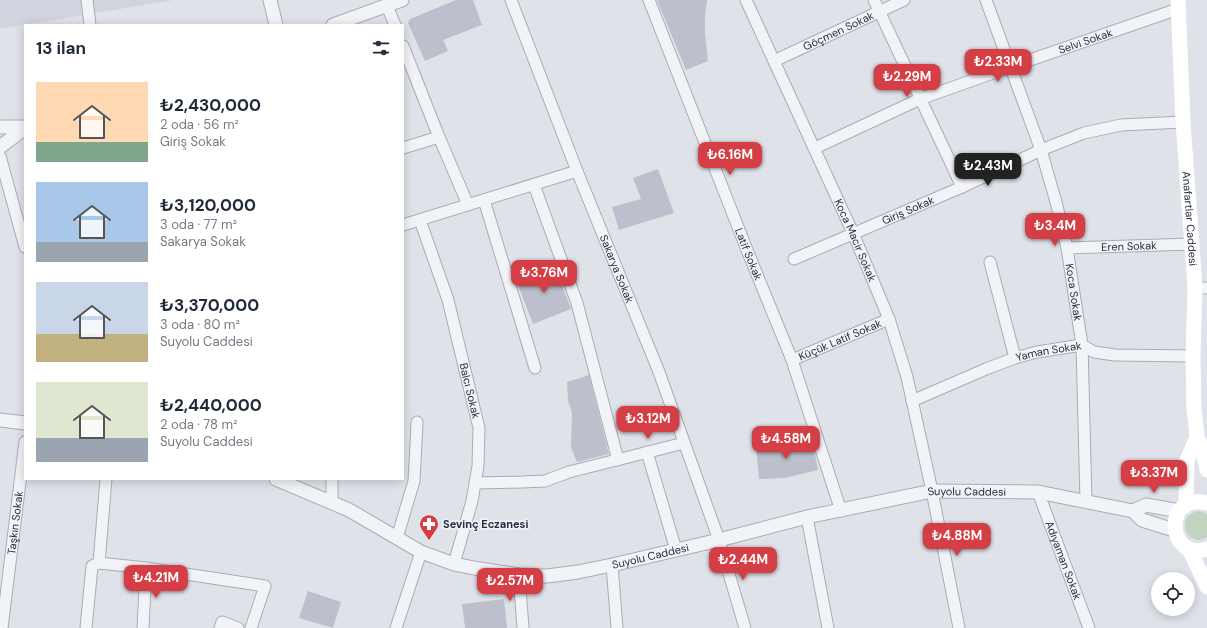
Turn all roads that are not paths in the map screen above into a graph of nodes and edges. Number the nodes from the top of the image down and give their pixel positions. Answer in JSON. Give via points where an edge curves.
{"nodes":[{"id":1,"x":87,"y":0,"type":"edge"},
{"id":2,"x":270,"y":0,"type":"edge"},
{"id":3,"x":402,"y":0,"type":"edge"},
{"id":4,"x":511,"y":0,"type":"edge"},
{"id":5,"x":649,"y":0,"type":"edge"},
{"id":6,"x":746,"y":0,"type":"edge"},
{"id":7,"x":874,"y":0,"type":"edge"},
{"id":8,"x":904,"y":0,"type":"edge"},
{"id":9,"x":986,"y":0,"type":"edge"},
{"id":10,"x":1178,"y":4,"type":"edge"},
{"id":11,"x":387,"y":6,"type":"junction"},
{"id":12,"x":879,"y":11,"type":"junction"},
{"id":13,"x":90,"y":24,"type":"edge"},
{"id":14,"x":276,"y":24,"type":"edge"},
{"id":15,"x":336,"y":24,"type":"edge"},
{"id":16,"x":394,"y":24,"type":"edge"},
{"id":17,"x":404,"y":49,"type":"edge"},
{"id":18,"x":774,"y":61,"type":"junction"},
{"id":19,"x":1010,"y":67,"type":"junction"},
{"id":20,"x":920,"y":99,"type":"junction"},
{"id":21,"x":1183,"y":122,"type":"junction"},
{"id":22,"x":0,"y":127,"type":"edge"},
{"id":23,"x":24,"y":127,"type":"edge"},
{"id":24,"x":24,"y":128,"type":"edge"},
{"id":25,"x":439,"y":137,"type":"junction"},
{"id":26,"x":0,"y":147,"type":"edge"},
{"id":27,"x":404,"y":148,"type":"edge"},
{"id":28,"x":815,"y":148,"type":"junction"},
{"id":29,"x":1041,"y":150,"type":"junction"},
{"id":30,"x":0,"y":156,"type":"edge"},
{"id":31,"x":577,"y":171,"type":"junction"},
{"id":32,"x":534,"y":185,"type":"junction"},
{"id":33,"x":962,"y":187,"type":"junction"},
{"id":34,"x":484,"y":200,"type":"junction"},
{"id":35,"x":468,"y":205,"type":"junction"},
{"id":36,"x":420,"y":220,"type":"junction"},
{"id":37,"x":404,"y":225,"type":"edge"},
{"id":38,"x":853,"y":233,"type":"junction"},
{"id":39,"x":24,"y":243,"type":"edge"},
{"id":40,"x":1192,"y":244,"type":"junction"},
{"id":41,"x":1067,"y":248,"type":"junction"},
{"id":42,"x":794,"y":259,"type":"dead end"},
{"id":43,"x":990,"y":262,"type":"dead end"},
{"id":44,"x":1201,"y":288,"type":"edge"},
{"id":45,"x":889,"y":319,"type":"junction"},
{"id":46,"x":1082,"y":345,"type":"junction"},
{"id":47,"x":1193,"y":356,"type":"junction"},
{"id":48,"x":1015,"y":358,"type":"junction"},
{"id":49,"x":792,"y":360,"type":"junction"},
{"id":50,"x":535,"y":368,"type":"dead end"},
{"id":51,"x":912,"y":401,"type":"junction"},
{"id":52,"x":0,"y":420,"type":"edge"},
{"id":53,"x":24,"y":422,"type":"edge"},
{"id":54,"x":417,"y":422,"type":"dead end"},
{"id":55,"x":1197,"y":437,"type":"junction"},
{"id":56,"x":684,"y":443,"type":"junction"},
{"id":57,"x":24,"y":450,"type":"edge"},
{"id":58,"x":647,"y":452,"type":"junction"},
{"id":59,"x":618,"y":460,"type":"junction"},
{"id":60,"x":1207,"y":470,"type":"edge"},
{"id":61,"x":106,"y":480,"type":"edge"},
{"id":62,"x":278,"y":480,"type":"edge"},
{"id":63,"x":332,"y":480,"type":"edge"},
{"id":64,"x":475,"y":483,"type":"junction"},
{"id":65,"x":932,"y":491,"type":"junction"},
{"id":66,"x":1038,"y":492,"type":"junction"},
{"id":67,"x":1086,"y":501,"type":"junction"},
{"id":68,"x":332,"y":502,"type":"junction"},
{"id":69,"x":1207,"y":503,"type":"edge"},
{"id":70,"x":1183,"y":508,"type":"junction"},
{"id":71,"x":841,"y":511,"type":"junction"},
{"id":72,"x":1133,"y":511,"type":"junction"},
{"id":73,"x":807,"y":517,"type":"junction"},
{"id":74,"x":1174,"y":530,"type":"junction"},
{"id":75,"x":397,"y":538,"type":"junction"},
{"id":76,"x":718,"y":540,"type":"junction"},
{"id":77,"x":1189,"y":549,"type":"junction"},
{"id":78,"x":1207,"y":549,"type":"edge"},
{"id":79,"x":676,"y":550,"type":"junction"},
{"id":80,"x":421,"y":552,"type":"junction"},
{"id":81,"x":99,"y":563,"type":"junction"},
{"id":82,"x":454,"y":564,"type":"junction"},
{"id":83,"x":612,"y":566,"type":"junction"},
{"id":84,"x":146,"y":568,"type":"junction"},
{"id":85,"x":519,"y":575,"type":"junction"},
{"id":86,"x":1207,"y":587,"type":"edge"},
{"id":87,"x":221,"y":625,"type":"edge"},
{"id":88,"x":2,"y":628,"type":"edge"},
{"id":89,"x":86,"y":628,"type":"edge"},
{"id":90,"x":143,"y":628,"type":"edge"},
{"id":91,"x":238,"y":628,"type":"edge"},
{"id":92,"x":251,"y":628,"type":"edge"},
{"id":93,"x":396,"y":628,"type":"edge"},
{"id":94,"x":523,"y":628,"type":"edge"},
{"id":95,"x":617,"y":628,"type":"edge"},
{"id":96,"x":745,"y":628,"type":"edge"},
{"id":97,"x":828,"y":628,"type":"edge"},
{"id":98,"x":959,"y":628,"type":"edge"},
{"id":99,"x":1089,"y":628,"type":"edge"}],
"edges":[{"from":1,"to":13,"type":"street"},
{"from":2,"to":14,"type":"street"},
{"from":3,"to":11,"type":"street"},
{"from":4,"to":31,"type":"street","name":"Sakarya Sokak"},
{"from":5,"to":49,"type":"street","name":"Latif Sokak"},
{"from":6,"to":18,"type":"street","name":"Koca Macir Sokak"},
{"from":7,"to":12,"type":"street"},
{"from":8,"to":12,"type":"street","name":"Göçmen Sokak"},
{"from":9,"to":19,"type":"street","name":"Koca Sokak"},
{"from":10,"to":19,"type":"street","name":"Selvi Sokak"},
{"from":10,"to":21,"type":"main road","name":"Anafartlar Caddesi"},
{"from":11,"to":15,"type":"street"},
{"from":11,"to":16,"type":"street"},
{"from":12,"to":18,"type":"street","name":"Göçmen Sokak"},
{"from":12,"to":20,"type":"street"},
{"from":17,"to":25,"type":"street"},
{"from":18,"to":28,"type":"street","name":"Koca Macir Sokak"},
{"from":19,"to":20,"type":"street","name":"Selvi Sokak"},
{"from":19,"to":29,"type":"street","name":"Koca Sokak"},
{"from":20,"to":28,"type":"street","name":"Selvi Sokak"},
{"from":20,"to":33,"type":"street"},
{"from":21,"to":29,"type":"street","name":"Giriş Sokak","via":[[1108,127],[1084,133]]},
{"from":21,"to":40,"type":"main road","name":"Anafartlar Caddesi"},
{"from":22,"to":23,"type":"street"},
{"from":24,"to":26,"type":"street"},
{"from":25,"to":27,"type":"street"},
{"from":25,"to":35,"type":"street"},
{"from":28,"to":38,"type":"street","name":"Koca Macir Sokak"},
{"from":29,"to":33,"type":"street","name":"Giriş Sokak"},
{"from":29,"to":41,"type":"street","name":"Koca Sokak"},
{"from":30,"to":39,"type":"street"},
{"from":31,"to":32,"type":"street"},
{"from":31,"to":56,"type":"street","name":"Sakarya Sokak","via":[[659,372]]},
{"from":32,"to":34,"type":"street"},
{"from":32,"to":59,"type":"street","via":[[576,302]]},
{"from":33,"to":38,"type":"street","name":"Giriş Sokak"},
{"from":34,"to":35,"type":"street"},
{"from":34,"to":50,"type":"street"},
{"from":35,"to":36,"type":"street"},
{"from":36,"to":37,"type":"street"},
{"from":36,"to":64,"type":"street","name":"Balcı Sokak","via":[[448,300],[478,428],[478,466]]},
{"from":38,"to":42,"type":"street","name":"Giriş Sokak"},
{"from":38,"to":45,"type":"street","name":"Koca Macir Sokak"},
{"from":40,"to":41,"type":"street","name":"Eren Sokak"},
{"from":40,"to":44,"type":"main road","name":"Anafartlar Caddesi"},
{"from":41,"to":46,"type":"street","name":"Koca Sokak"},
{"from":43,"to":48,"type":"street"},
{"from":44,"to":47,"type":"main road","name":"Anafartlar Caddesi"},
{"from":45,"to":49,"type":"street","name":"Küçük Latif Sokak"},
{"from":45,"to":51,"type":"street","name":"Koca Macir Sokak"},
{"from":46,"to":47,"type":"street","name":"Yaman Sokak","via":[[1094,352],[1115,356]]},
{"from":46,"to":48,"type":"street","name":"Yaman Sokak"},
{"from":46,"to":67,"type":"street","name":"Koca Sokak"},
{"from":47,"to":55,"type":"main road","name":"Anafartlar Caddesi"},
{"from":48,"to":51,"type":"street","name":"Yaman Sokak"},
{"from":49,"to":71,"type":"street","name":"Latif Sokak"},
{"from":51,"to":65,"type":"street","name":"Koca Macir Sokak"},
{"from":52,"to":53,"type":"street"},
{"from":54,"to":75,"type":"street","via":[[414,480]]},
{"from":55,"to":60,"type":"main road","name":"Anafartlar Caddesi"},
{"from":55,"to":70,"type":"main road","via":[[1187,460]]},
{"from":56,"to":58,"type":"street"},
{"from":56,"to":76,"type":"street","name":"Sakarya Sokak"},
{"from":57,"to":88,"type":"street","name":"Taşkın Sokak"},
{"from":58,"to":59,"type":"street"},
{"from":58,"to":79,"type":"street"},
{"from":59,"to":64,"type":"street","via":[[544,481]]},
{"from":61,"to":81,"type":"street"},
{"from":62,"to":68,"type":"street","name":"Suyolu Caddesi"},
{"from":63,"to":68,"type":"street"},
{"from":64,"to":82,"type":"street","name":"Balcı Sokak"},
{"from":65,"to":66,"type":"street","name":"Suyolu Caddesi"},
{"from":65,"to":71,"type":"street","name":"Suyolu Caddesi"},
{"from":65,"to":98,"type":"street","name":"Koca Macir Sokak"},
{"from":66,"to":67,"type":"street","name":"Suyolu Caddesi"},
{"from":66,"to":99,"type":"street","name":"Adıyaman Sokak"},
{"from":67,"to":72,"type":"street","name":"Suyolu Caddesi"},
{"from":68,"to":75,"type":"street","name":"Suyolu Caddesi"},
{"from":69,"to":70,"type":"main road","via":[[1193,502]]},
{"from":70,"to":72,"type":"street","via":[[1146,505]]},
{"from":70,"to":74,"type":"main road","via":[[1175,522]]},
{"from":71,"to":73,"type":"street","name":"Suyolu Caddesi"},
{"from":72,"to":74,"type":"street","via":[[1142,520]]},
{"from":73,"to":76,"type":"street","name":"Suyolu Caddesi"},
{"from":73,"to":97,"type":"street"},
{"from":74,"to":77,"type":"main road","via":[[1177,538]]},
{"from":75,"to":80,"type":"street","name":"Suyolu Caddesi"},
{"from":76,"to":79,"type":"street","name":"Suyolu Caddesi"},
{"from":76,"to":96,"type":"street","name":"Sakarya Sokak"},
{"from":77,"to":78,"type":"main road"},
{"from":77,"to":86,"type":"main road"},
{"from":79,"to":83,"type":"street","name":"Suyolu Caddesi"},
{"from":80,"to":82,"type":"street","name":"Suyolu Caddesi"},
{"from":80,"to":93,"type":"street"},
{"from":81,"to":84,"type":"street"},
{"from":81,"to":89,"type":"street","via":[[92,566]]},
{"from":82,"to":85,"type":"street","name":"Suyolu Caddesi"},
{"from":83,"to":85,"type":"street","name":"Suyolu Caddesi","via":[[547,576]]},
{"from":83,"to":95,"type":"street"},
{"from":84,"to":90,"type":"street"},
{"from":84,"to":92,"type":"street","via":[[265,586]]},
{"from":85,"to":94,"type":"street"},
{"from":87,"to":91,"type":"street"}]}
